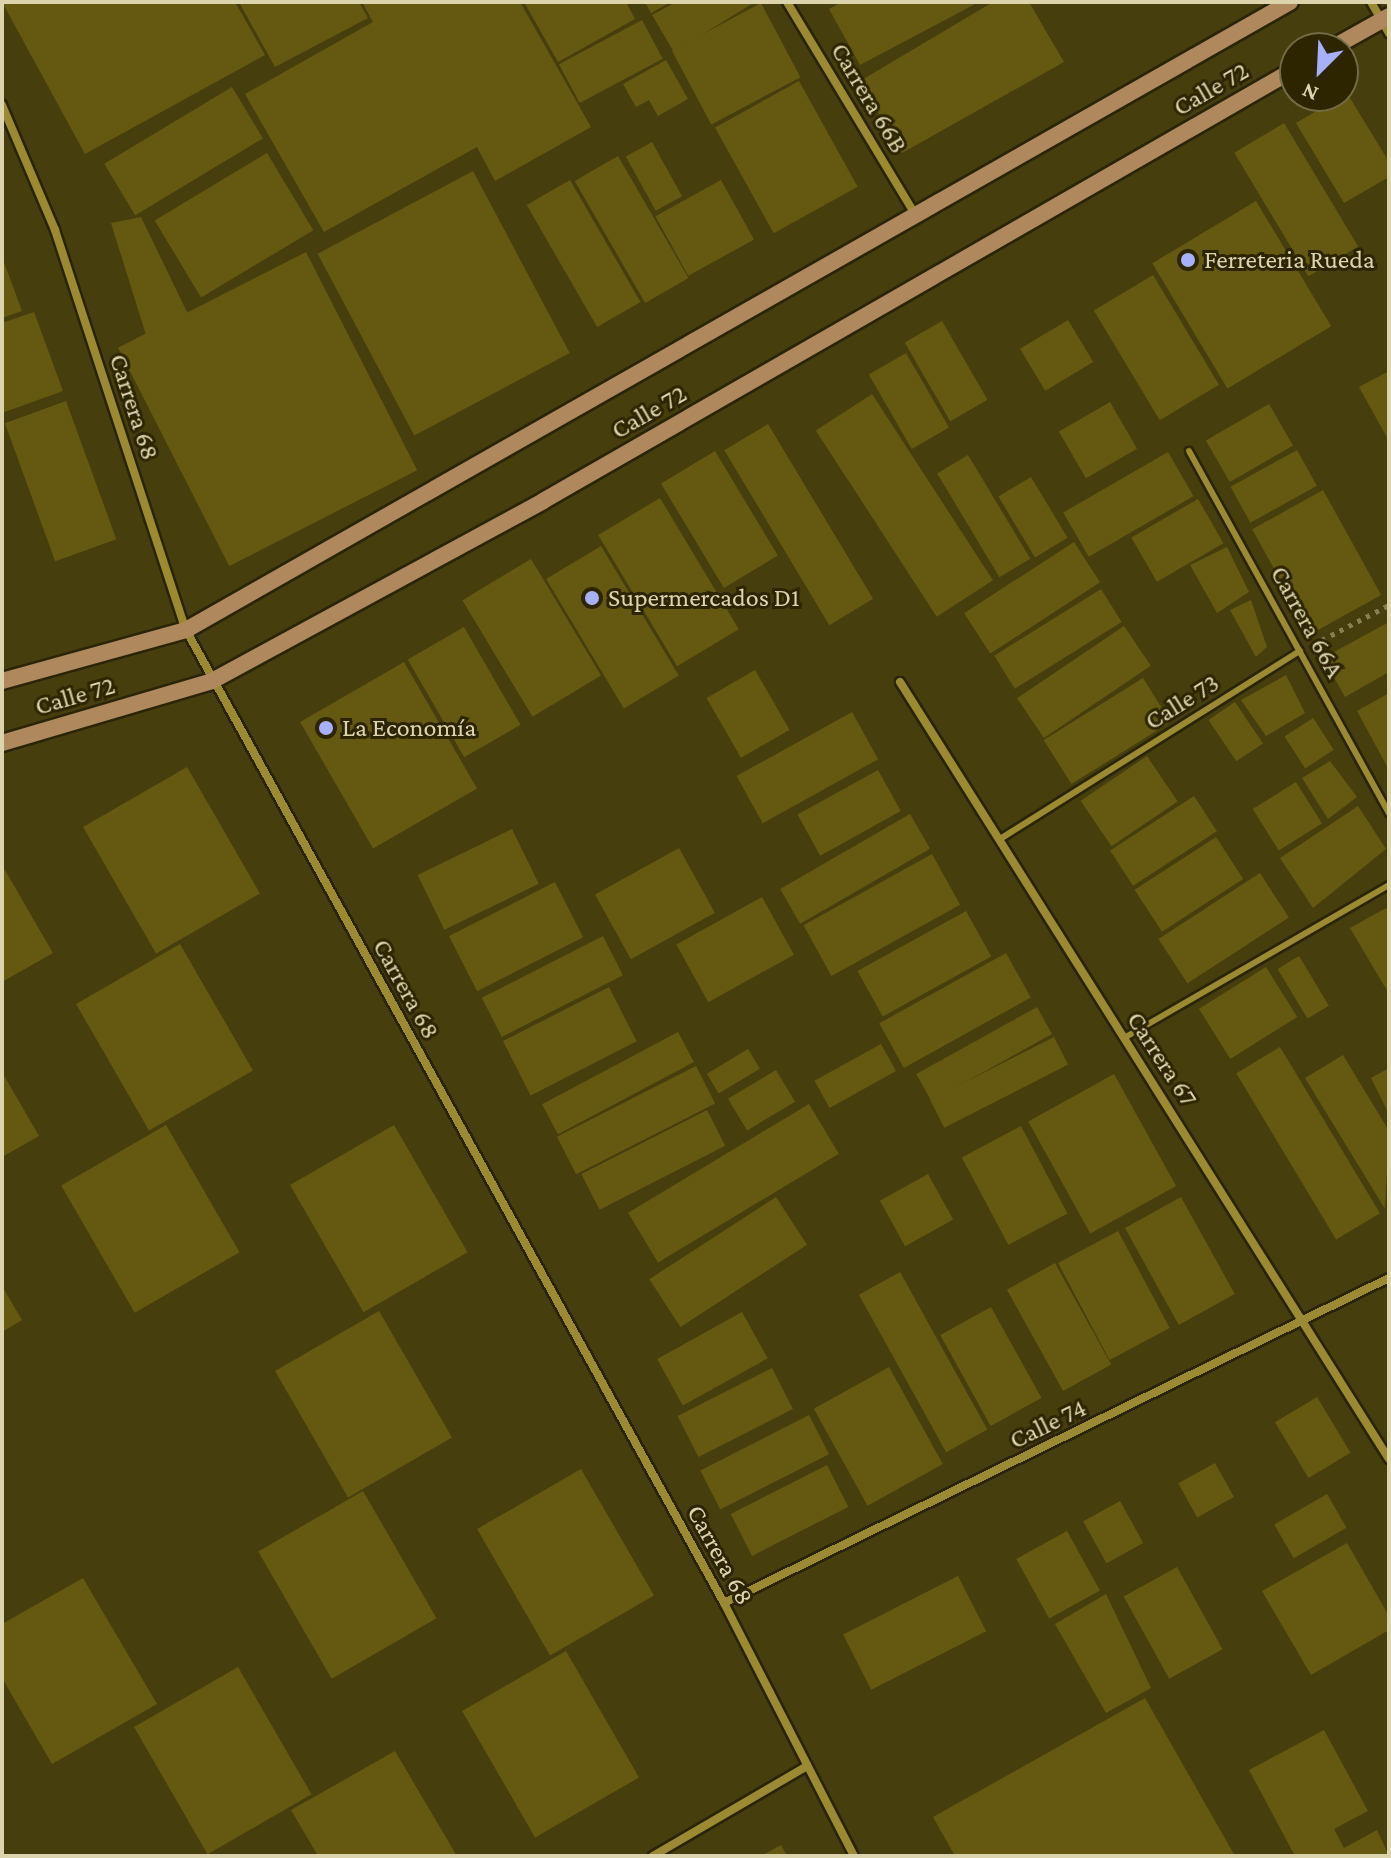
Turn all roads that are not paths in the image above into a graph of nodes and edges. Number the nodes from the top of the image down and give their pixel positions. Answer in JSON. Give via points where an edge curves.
{"nodes":[{"id":1,"x":787,"y":2,"type":"edge"},
{"id":2,"x":1290,"y":2,"type":"edge"},
{"id":3,"x":1371,"y":2,"type":"edge"},
{"id":4,"x":1386,"y":23,"type":"edge"},
{"id":5,"x":1359,"y":36,"type":"edge"},
{"id":6,"x":1279,"y":78,"type":"edge"},
{"id":7,"x":2,"y":105,"type":"edge"},
{"id":8,"x":916,"y":216,"type":"junction"},
{"id":9,"x":1189,"y":451,"type":"dead end"},
{"id":10,"x":186,"y":630,"type":"junction"},
{"id":11,"x":1300,"y":651,"type":"junction"},
{"id":12,"x":2,"y":681,"type":"edge"},
{"id":13,"x":212,"y":681,"type":"junction"},
{"id":14,"x":900,"y":682,"type":"dead end"},
{"id":15,"x":2,"y":743,"type":"edge"},
{"id":16,"x":1389,"y":813,"type":"edge"},
{"id":17,"x":1000,"y":839,"type":"junction"},
{"id":18,"x":1389,"y":885,"type":"edge"},
{"id":19,"x":1124,"y":1038,"type":"junction"},
{"id":20,"x":1389,"y":1278,"type":"edge"},
{"id":21,"x":1307,"y":1320,"type":"junction"},
{"id":22,"x":1389,"y":1459,"type":"edge"},
{"id":23,"x":724,"y":1603,"type":"junction"},
{"id":24,"x":807,"y":1766,"type":"junction"},
{"id":25,"x":653,"y":1856,"type":"edge"},
{"id":26,"x":854,"y":1856,"type":"edge"}],
"edges":[{"from":1,"to":8,"type":"street","name":"Carrera 66B"},
{"from":2,"to":8,"type":"main road","name":"Calle 72"},
{"from":3,"to":4,"type":"street"},
{"from":4,"to":5,"type":"main road"},
{"from":6,"to":13,"type":"main road","name":"Calle 72","via":[[543,501]]},
{"from":7,"to":10,"type":"street","name":"Carrera 68","via":[[55,230]]},
{"from":8,"to":10,"type":"main road","name":"Calle 72"},
{"from":9,"to":11,"type":"lane","name":"Carrera 66A"},
{"from":10,"to":12,"type":"main road","name":"Calle 72"},
{"from":10,"to":13,"type":"street","name":"Carrera 68"},
{"from":11,"to":16,"type":"lane","name":"Carrera 66A"},
{"from":11,"to":17,"type":"lane","name":"Calle 73"},
{"from":13,"to":15,"type":"main road","name":"Calle 72"},
{"from":13,"to":23,"type":"street","name":"Carrera 68"},
{"from":14,"to":17,"type":"street","name":"Carrera 67"},
{"from":17,"to":19,"type":"street","name":"Carrera 67"},
{"from":18,"to":19,"type":"lane"},
{"from":19,"to":21,"type":"street","name":"Carrera 67"},
{"from":20,"to":21,"type":"street","name":"Calle 74"},
{"from":21,"to":22,"type":"street","name":"Carrera 67"},
{"from":21,"to":23,"type":"street","name":"Calle 74"},
{"from":23,"to":24,"type":"street","name":"Carrera 68"},
{"from":24,"to":25,"type":"street"},
{"from":24,"to":26,"type":"street","name":"Carrera 68"}]}
